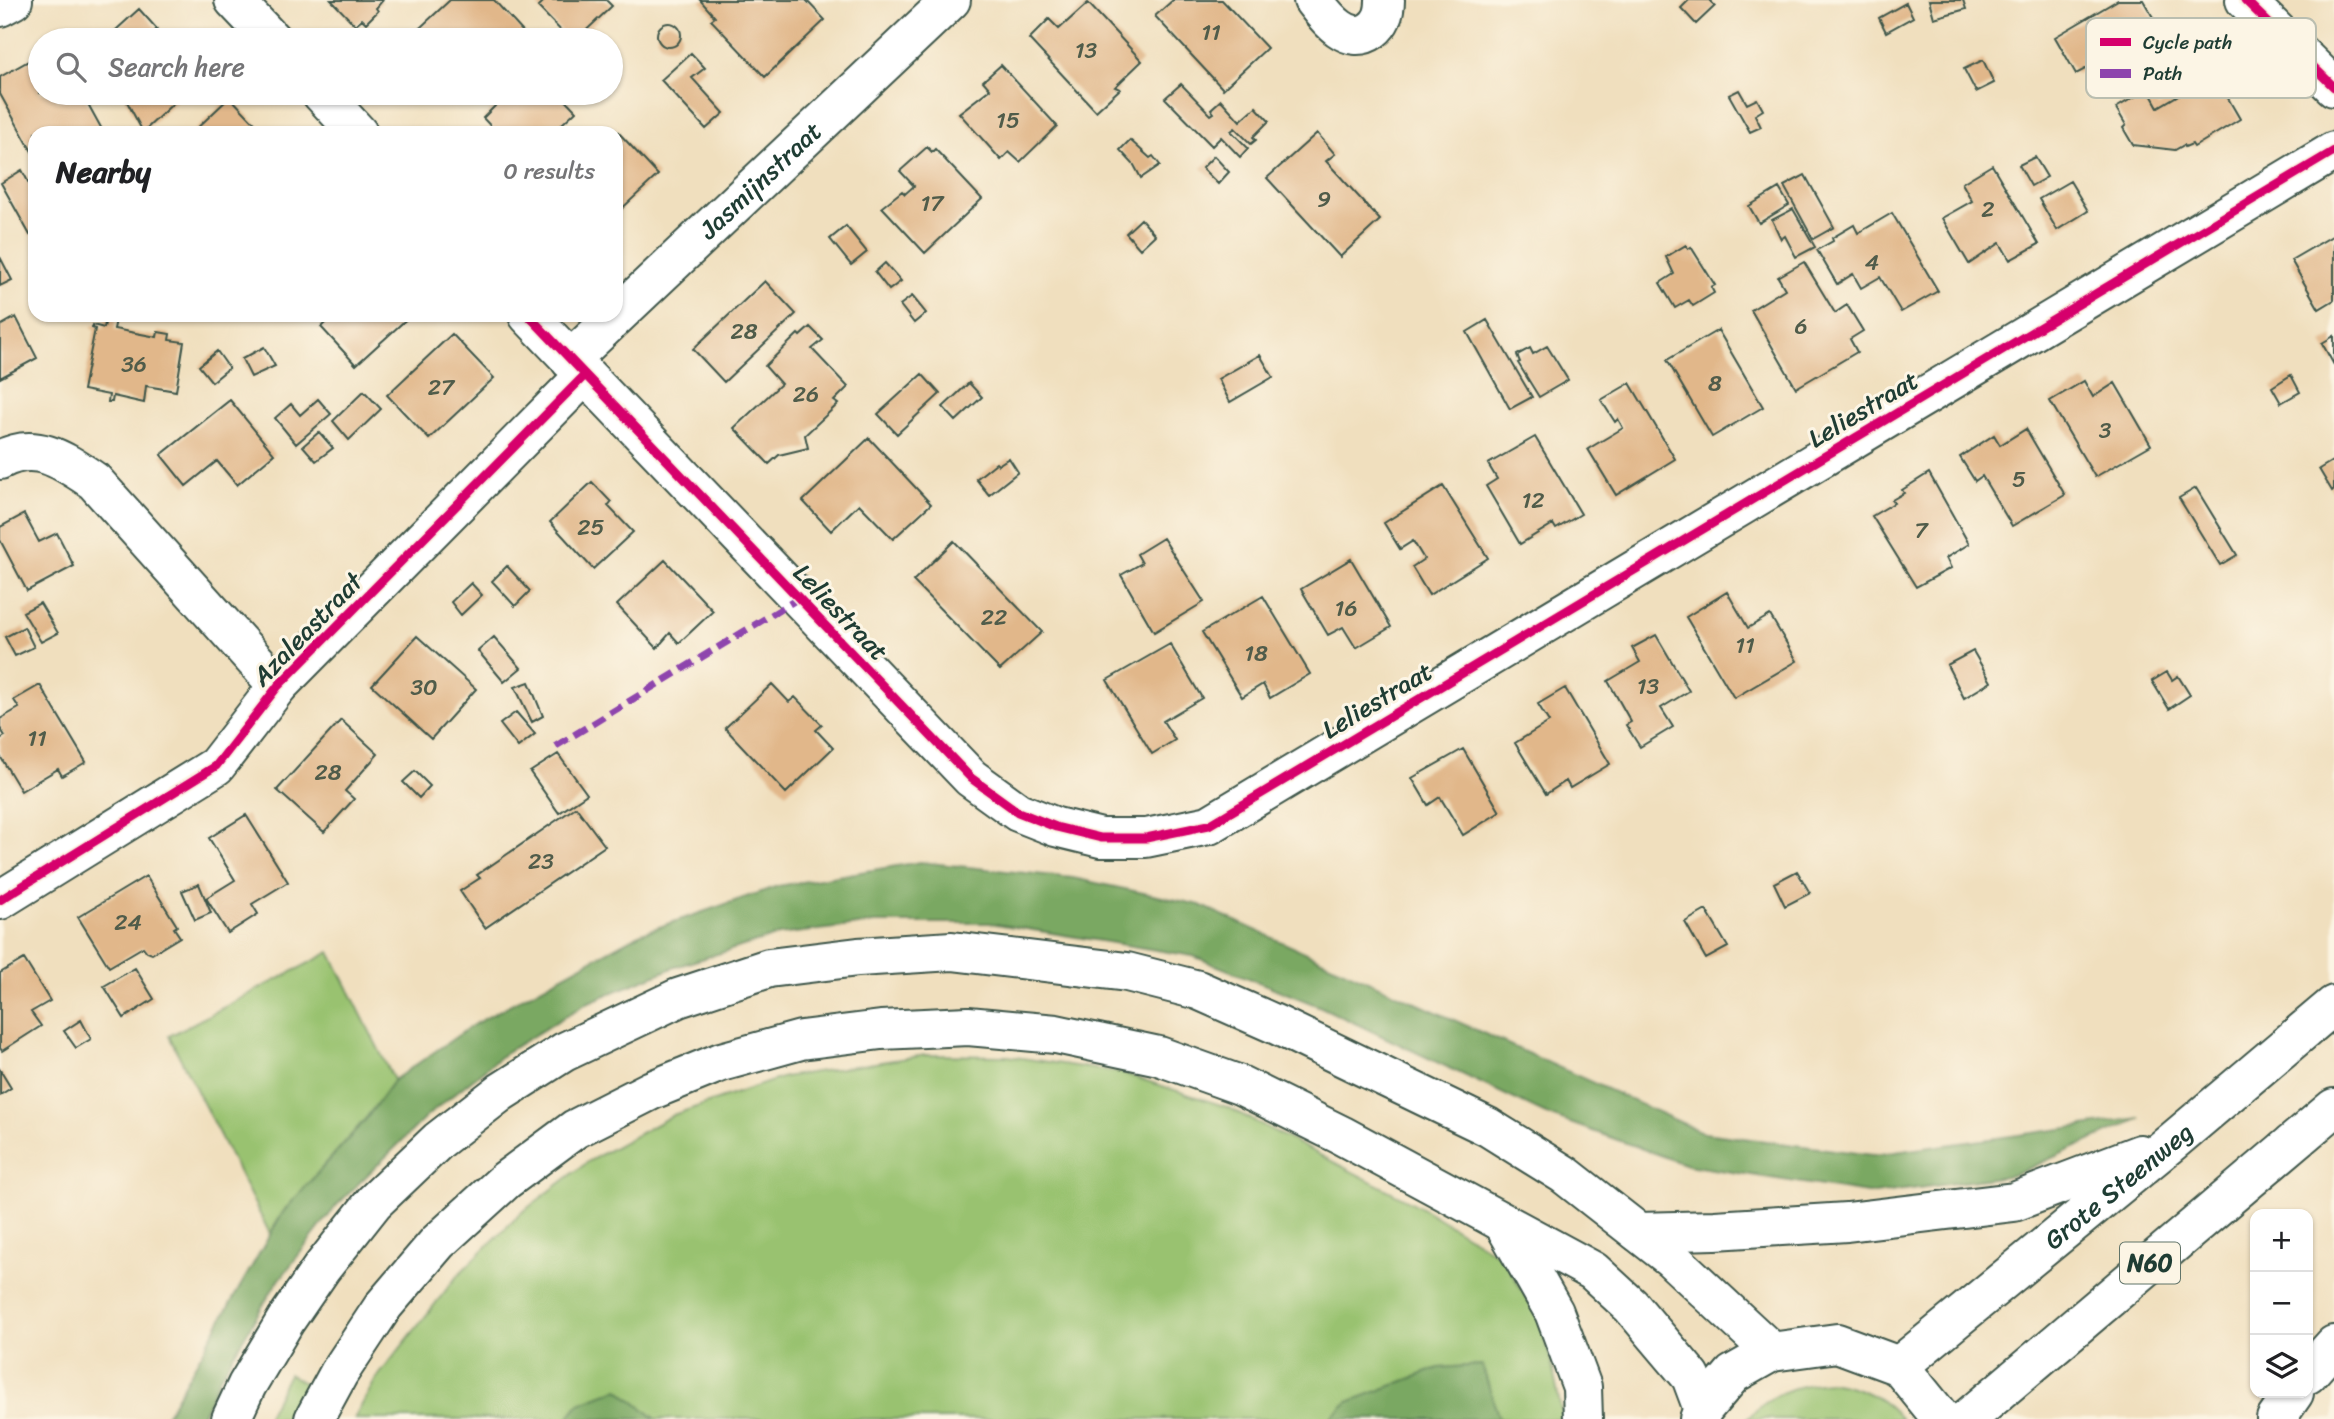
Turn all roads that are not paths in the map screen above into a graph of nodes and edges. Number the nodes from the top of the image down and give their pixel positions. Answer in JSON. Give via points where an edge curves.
{"nodes":[{"id":1,"x":13,"y":0,"type":"edge"},
{"id":2,"x":234,"y":0,"type":"edge"},
{"id":3,"x":951,"y":0,"type":"edge"},
{"id":4,"x":1313,"y":0,"type":"edge"},
{"id":5,"x":1385,"y":0,"type":"edge"},
{"id":6,"x":2245,"y":0,"type":"edge"},
{"id":7,"x":0,"y":7,"type":"edge"},
{"id":8,"x":2263,"y":18,"type":"edge"},
{"id":9,"x":261,"y":28,"type":"edge"},
{"id":10,"x":2316,"y":70,"type":"edge"},
{"id":11,"x":2334,"y":88,"type":"edge"},
{"id":12,"x":331,"y":105,"type":"edge"},
{"id":13,"x":351,"y":126,"type":"edge"},
{"id":14,"x":2334,"y":151,"type":"edge"},
{"id":15,"x":534,"y":322,"type":"edge"},
{"id":16,"x":577,"y":368,"type":"junction"},
{"id":17,"x":0,"y":460,"type":"edge"},
{"id":18,"x":278,"y":686,"type":"junction"},
{"id":19,"x":0,"y":900,"type":"edge"},
{"id":20,"x":2334,"y":1005,"type":"edge"},
{"id":21,"x":2334,"y":1108,"type":"edge"},
{"id":22,"x":2172,"y":1142,"type":"junction"},
{"id":23,"x":1504,"y":1224,"type":"junction"},
{"id":24,"x":1638,"y":1232,"type":"junction"},
{"id":25,"x":2334,"y":1345,"type":"edge"},
{"id":26,"x":1772,"y":1352,"type":"junction"},
{"id":27,"x":1899,"y":1366,"type":"junction"},
{"id":28,"x":2313,"y":1368,"type":"edge"},
{"id":29,"x":2291,"y":1398,"type":"edge"},
{"id":30,"x":1701,"y":1414,"type":"edge"},
{"id":31,"x":231,"y":1419,"type":"edge"},
{"id":32,"x":314,"y":1419,"type":"edge"},
{"id":33,"x":1583,"y":1419,"type":"edge"},
{"id":34,"x":1942,"y":1419,"type":"edge"},
{"id":35,"x":1967,"y":1419,"type":"edge"},
{"id":36,"x":2276,"y":1419,"type":"edge"}],
"edges":[{"from":1,"to":7,"type":"main road"},
{"from":2,"to":9,"type":"main road"},
{"from":3,"to":16,"type":"main road","name":"Jasmijnstraat"},
{"from":4,"to":5,"type":"main road","via":[[1337,27],[1353,36],[1380,24]]},
{"from":6,"to":8,"type":"main road"},
{"from":10,"to":11,"type":"main road"},
{"from":12,"to":13,"type":"main road"},
{"from":14,"to":16,"type":"main road","name":"Leliestraat","via":[[1209,825],[1146,838],[1101,838],[1056,827],[1018,811],[971,778]]},
{"from":15,"to":16,"type":"main road","name":"Leliestraat"},
{"from":16,"to":18,"type":"main road","name":"Azaleastraat"},
{"from":17,"to":18,"type":"main road","name":"Azaleastraat","via":[[37,451],[63,460],[94,481]]},
{"from":18,"to":19,"type":"main road","name":"Azaleastraat","via":[[216,766]]},
{"from":20,"to":22,"type":"main road","name":"Grote Steenweg"},
{"from":21,"to":35,"type":"main road","number":"N60"},
{"from":22,"to":24,"type":"main road","via":[[2014,1202],[1847,1222]]},
{"from":22,"to":27,"type":"main road","name":"Grote Steenweg"},
{"from":23,"to":30,"type":"main road","via":[[1593,1271],[1631,1306],[1691,1377]]},
{"from":23,"to":32,"type":"main road","via":[[1240,1085],[1159,1056],[1056,1034],[968,1026],[801,1040],[721,1062],[652,1090],[575,1129],[506,1180],[438,1242],[384,1305]]},
{"from":23,"to":33,"type":"main road","via":[[1555,1312],[1582,1387]]},
{"from":24,"to":26,"type":"main road"},
{"from":24,"to":31,"type":"main road","via":[[1565,1175],[1488,1127],[1198,990],[1126,972],[952,951],[769,968],[678,998],[564,1052],[500,1092],[439,1140],[374,1202],[321,1269],[286,1320]]},
{"from":25,"to":28,"type":"main road"},
{"from":26,"to":27,"type":"main road","via":[[1837,1343]]},
{"from":26,"to":30,"type":"main road","via":[[1733,1374]]},
{"from":27,"to":34,"type":"main road"},
{"from":29,"to":36,"type":"main road"}]}
